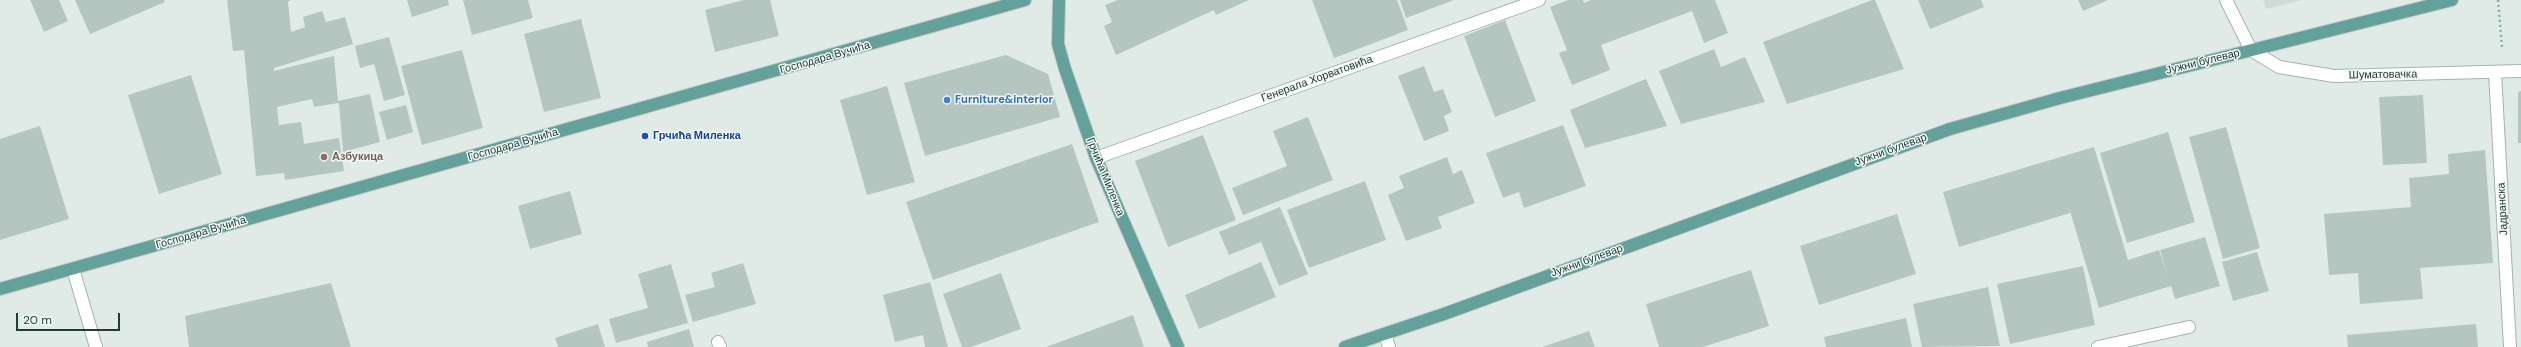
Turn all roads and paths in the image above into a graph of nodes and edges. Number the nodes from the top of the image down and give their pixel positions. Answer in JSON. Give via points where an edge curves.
{"nodes":[{"id":1,"x":1025,"y":0,"type":"edge"},
{"id":2,"x":1060,"y":0,"type":"edge"},
{"id":3,"x":1539,"y":0,"type":"edge"},
{"id":4,"x":2226,"y":0,"type":"edge"},
{"id":5,"x":2452,"y":0,"type":"edge"},
{"id":6,"x":2498,"y":0,"type":"edge"},
{"id":7,"x":2251,"y":50,"type":"junction"},
{"id":8,"x":2502,"y":54,"type":"dead end"},
{"id":9,"x":2521,"y":71,"type":"edge"},
{"id":10,"x":2495,"y":72,"type":"junction"},
{"id":11,"x":1096,"y":158,"type":"junction"},
{"id":12,"x":73,"y":269,"type":"junction"},
{"id":13,"x":0,"y":289,"type":"edge"},
{"id":14,"x":2189,"y":327,"type":"dead end"},
{"id":15,"x":1385,"y":334,"type":"junction"},
{"id":16,"x":96,"y":347,"type":"edge"},
{"id":17,"x":1178,"y":347,"type":"edge"},
{"id":18,"x":1345,"y":347,"type":"edge"},
{"id":19,"x":1389,"y":347,"type":"edge"},
{"id":20,"x":2098,"y":347,"type":"edge"},
{"id":21,"x":2510,"y":347,"type":"edge"}],
"edges":[{"from":1,"to":12,"type":"main road","name":"Господара Вучића"},
{"from":2,"to":11,"type":"main road","name":"Грчића Миленка","via":[[1058,44]]},
{"from":3,"to":11,"type":"street","name":"Генерала Хорватовића"},
{"from":4,"to":7,"type":"street"},
{"from":5,"to":7,"type":"main road","name":"Јужни булевар"},
{"from":6,"to":8,"type":"path"},
{"from":7,"to":10,"type":"street","name":"Шуматовачка","via":[[2279,67],[2334,76]]},
{"from":7,"to":15,"type":"main road","name":"Јужни булевар","via":[[2060,98],[1950,129]]},
{"from":9,"to":10,"type":"street","name":"Шуматовачка"},
{"from":10,"to":21,"type":"street","name":"Јадранска"},
{"from":11,"to":17,"type":"main road","name":"Грчића Миленка"},
{"from":12,"to":13,"type":"main road","name":"Господара Вучића"},
{"from":12,"to":16,"type":"street"},
{"from":14,"to":20,"type":"street"},
{"from":15,"to":18,"type":"main road","name":"Јужни булевар"},
{"from":15,"to":19,"type":"street"}]}
